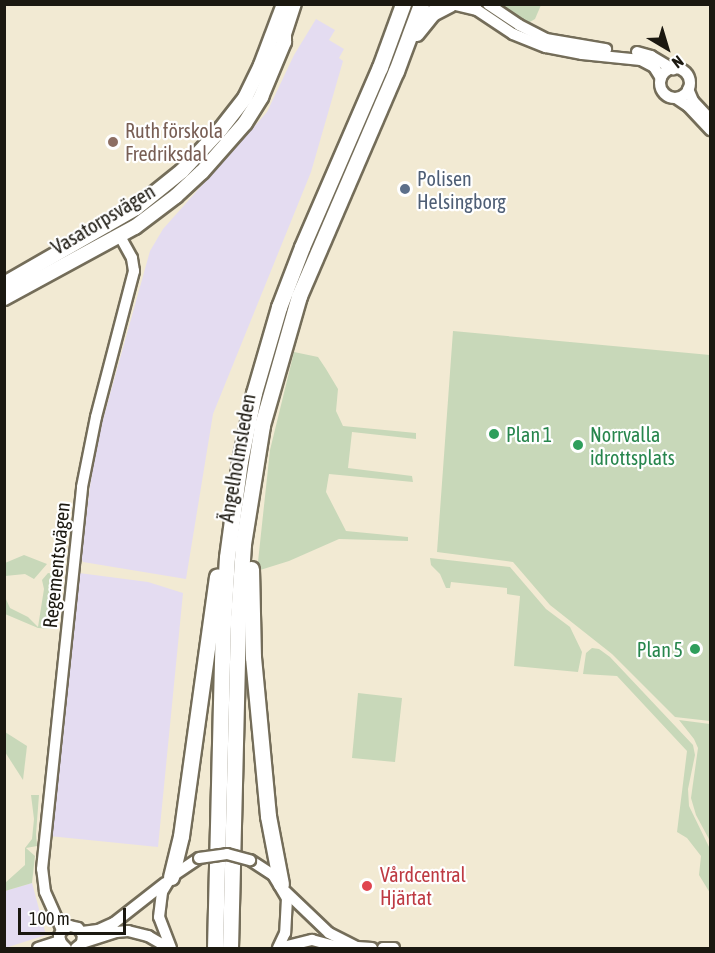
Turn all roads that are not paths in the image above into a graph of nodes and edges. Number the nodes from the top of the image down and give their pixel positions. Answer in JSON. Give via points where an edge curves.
{"nodes":[{"id":1,"x":284,"y":4,"type":"edge"},
{"id":2,"x":294,"y":4,"type":"edge"},
{"id":3,"x":300,"y":4,"type":"edge"},
{"id":4,"x":421,"y":4,"type":"edge"},
{"id":5,"x":451,"y":4,"type":"edge"},
{"id":6,"x":488,"y":4,"type":"edge"},
{"id":7,"x":398,"y":9,"type":"edge"},
{"id":8,"x":284,"y":42,"type":"junction"},
{"id":9,"x":403,"y":52,"type":"junction"},
{"id":10,"x":673,"y":69,"type":"junction"},
{"id":11,"x":661,"y":78,"type":"junction"},
{"id":12,"x":688,"y":89,"type":"junction"},
{"id":13,"x":676,"y":98,"type":"junction"},
{"id":14,"x":691,"y":104,"type":"junction"},
{"id":15,"x":711,"y":119,"type":"edge"},
{"id":16,"x":711,"y":130,"type":"edge"},
{"id":17,"x":120,"y":236,"type":"junction"},
{"id":18,"x":4,"y":284,"type":"edge"},
{"id":19,"x":299,"y":296,"type":"junction"},
{"id":20,"x":4,"y":298,"type":"edge"},
{"id":21,"x":240,"y":461,"type":"junction"},
{"id":22,"x":169,"y":879,"type":"junction"},
{"id":23,"x":282,"y":887,"type":"junction"},
{"id":24,"x":51,"y":904,"type":"junction"},
{"id":25,"x":78,"y":937,"type":"edge"},
{"id":26,"x":63,"y":943,"type":"edge"},
{"id":27,"x":39,"y":948,"type":"edge"},
{"id":28,"x":170,"y":948,"type":"edge"},
{"id":29,"x":215,"y":948,"type":"edge"},
{"id":30,"x":230,"y":948,"type":"edge"},
{"id":31,"x":278,"y":948,"type":"edge"},
{"id":32,"x":342,"y":948,"type":"edge"},
{"id":33,"x":372,"y":948,"type":"edge"},
{"id":34,"x":383,"y":948,"type":"edge"},
{"id":35,"x":394,"y":948,"type":"edge"}],
"edges":[{"from":1,"to":18,"type":"main road","name":"Vasatorpsvägen","via":[[245,98],[194,158],[140,206]]},
{"from":2,"to":8,"type":"main road","name":"Vasatorpsvägen"},
{"from":3,"to":8,"type":"main road"},
{"from":4,"to":9,"type":"highway","name":"Ängelholmsleden"},
{"from":5,"to":9,"type":"highway","via":[[428,17]]},
{"from":5,"to":11,"type":"street","via":[[477,10],[513,34],[546,47],[641,60],[654,67]]},
{"from":6,"to":10,"type":"street","via":[[546,39],[643,53]]},
{"from":7,"to":21,"type":"highway","name":"Ängelholmsleden","via":[[279,306],[254,393]]},
{"from":8,"to":17,"type":"main road","name":"Vasatorpsvägen","via":[[261,97],[237,133],[176,196]]},
{"from":9,"to":19,"type":"highway","name":"Ängelholmsleden"},
{"from":10,"to":11,"type":"street"},
{"from":10,"to":12,"type":"street","via":[[688,76]]},
{"from":11,"to":13,"type":"street","via":[[662,91]]},
{"from":12,"to":13,"type":"street"},
{"from":12,"to":14,"type":"street"},
{"from":13,"to":14,"type":"street"},
{"from":14,"to":15,"type":"street"},
{"from":14,"to":16,"type":"street"},
{"from":17,"to":20,"type":"main road","name":"Vasatorpsvägen"},
{"from":17,"to":24,"type":"street","name":"Regementsvägen","via":[[134,271],[82,487],[42,869]]},
{"from":19,"to":23,"type":"highway","via":[[263,450],[252,556],[253,657],[268,816]]},
{"from":19,"to":30,"type":"highway","name":"Ängelholmsleden","via":[[262,425],[243,544]]},
{"from":21,"to":22,"type":"highway","via":[[226,519],[185,808]]},
{"from":21,"to":29,"type":"highway","name":"Ängelholmsleden","via":[[223,624]]},
{"from":22,"to":23,"type":"street","bridge":true,"via":[[199,858],[227,854],[265,867]]},
{"from":22,"to":25,"type":"street","via":[[114,923]]},
{"from":22,"to":28,"type":"street","via":[[159,902],[159,917]]},
{"from":23,"to":31,"type":"street","via":[[288,918]]},
{"from":23,"to":33,"type":"street","via":[[329,933],[357,947]]},
{"from":24,"to":25,"type":"street"},
{"from":24,"to":26,"type":"street","name":"Regementsvägen"},
{"from":25,"to":26,"type":"street"},
{"from":25,"to":28,"type":"street","via":[[128,931]]},
{"from":26,"to":27,"type":"street"},
{"from":31,"to":32,"type":"street","via":[[312,940]]},
{"from":34,"to":35,"type":"street"}]}
